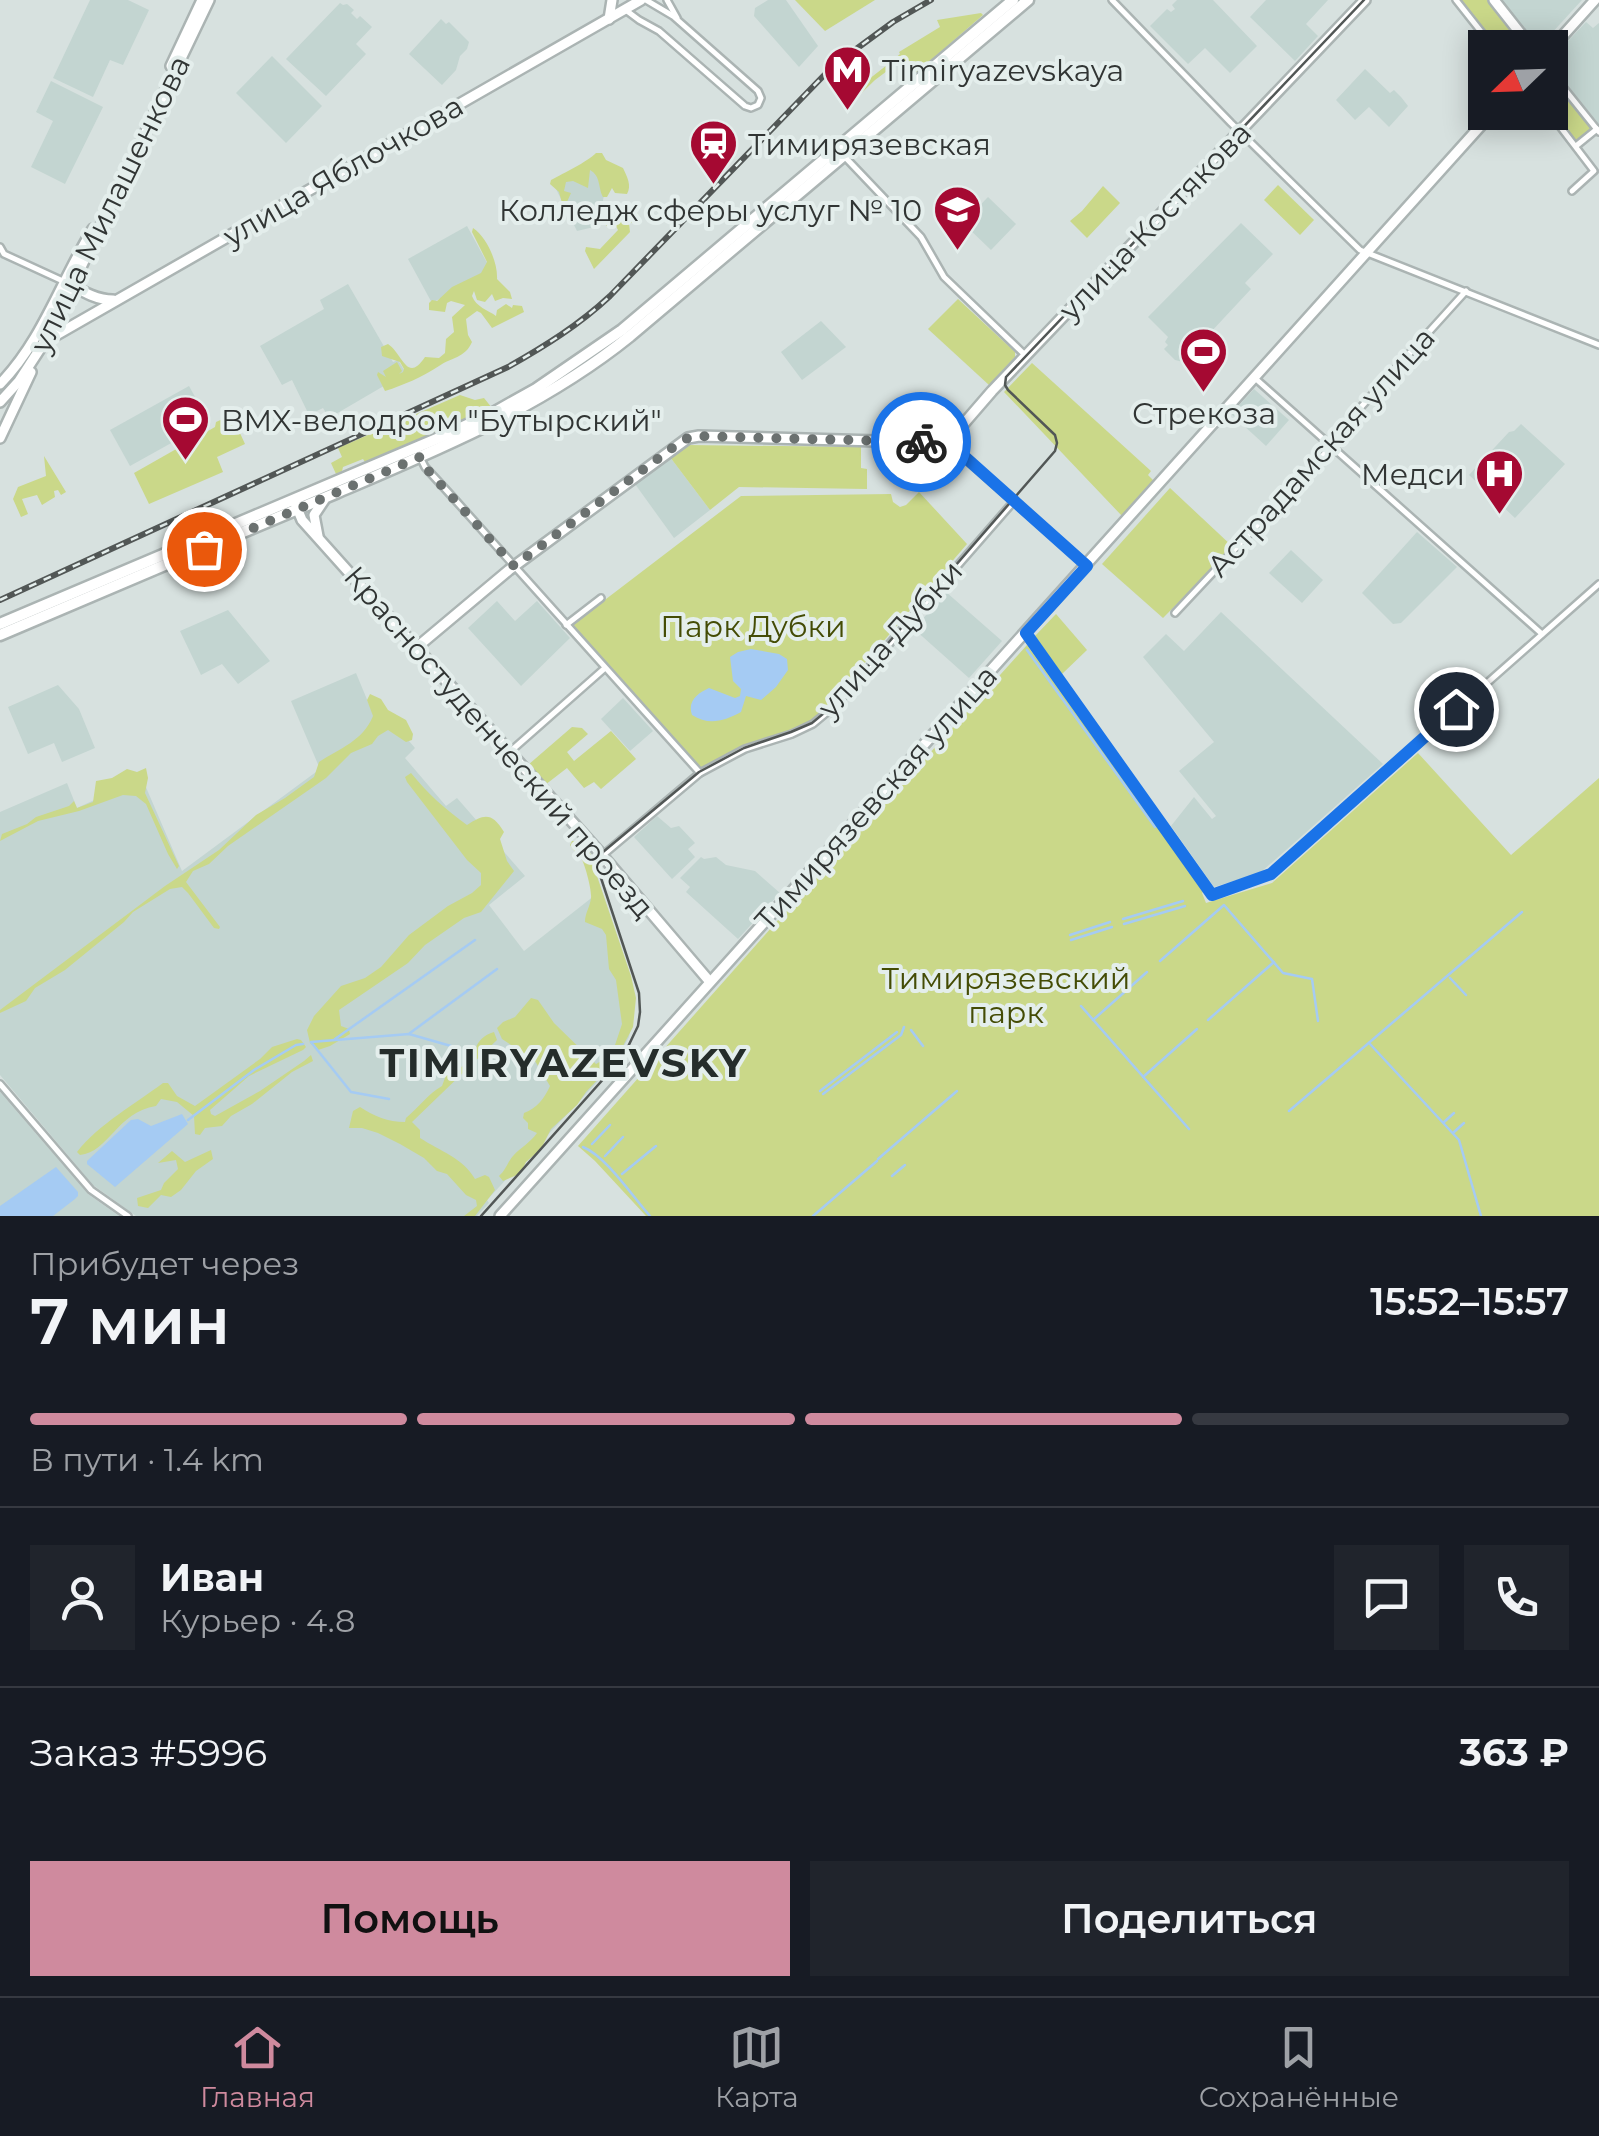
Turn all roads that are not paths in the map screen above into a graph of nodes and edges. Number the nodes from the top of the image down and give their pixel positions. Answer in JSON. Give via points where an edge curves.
{"nodes":[{"id":1,"x":205,"y":0,"type":"edge"},
{"id":2,"x":614,"y":0,"type":"edge"},
{"id":3,"x":644,"y":0,"type":"edge"},
{"id":4,"x":667,"y":0,"type":"edge"},
{"id":5,"x":1013,"y":0,"type":"edge"},
{"id":6,"x":1028,"y":0,"type":"edge"},
{"id":7,"x":1112,"y":0,"type":"edge"},
{"id":8,"x":1365,"y":0,"type":"edge"},
{"id":9,"x":1456,"y":0,"type":"edge"},
{"id":10,"x":1494,"y":0,"type":"edge"},
{"id":11,"x":1595,"y":0,"type":"edge"},
{"id":12,"x":626,"y":10,"type":"junction"},
{"id":13,"x":610,"y":19,"type":"junction"},
{"id":14,"x":682,"y":24,"type":"junction"},
{"id":15,"x":1480,"y":30,"type":"edge"},
{"id":16,"x":1518,"y":30,"type":"edge"},
{"id":17,"x":1568,"y":30,"type":"edge"},
{"id":18,"x":1568,"y":93,"type":"edge"},
{"id":19,"x":1477,"y":130,"type":"edge"},
{"id":20,"x":1563,"y":130,"type":"edge"},
{"id":21,"x":1598,"y":131,"type":"edge"},
{"id":22,"x":1240,"y":132,"type":"junction"},
{"id":23,"x":1575,"y":146,"type":"junction"},
{"id":24,"x":844,"y":156,"type":"junction"},
{"id":25,"x":1572,"y":191,"type":"dead end"},
{"id":26,"x":0,"y":247,"type":"edge"},
{"id":27,"x":1367,"y":253,"type":"junction"},
{"id":28,"x":68,"y":284,"type":"junction"},
{"id":29,"x":1466,"y":291,"type":"junction"},
{"id":30,"x":93,"y":296,"type":"junction"},
{"id":31,"x":118,"y":299,"type":"junction"},
{"id":32,"x":94,"y":312,"type":"junction"},
{"id":33,"x":51,"y":330,"type":"junction"},
{"id":34,"x":43,"y":345,"type":"junction"},
{"id":35,"x":1599,"y":345,"type":"edge"},
{"id":36,"x":1026,"y":356,"type":"junction"},
{"id":37,"x":1256,"y":378,"type":"junction"},
{"id":38,"x":0,"y":384,"type":"edge"},
{"id":39,"x":0,"y":402,"type":"edge"},
{"id":40,"x":0,"y":421,"type":"edge"},
{"id":41,"x":1,"y":435,"type":"edge"},
{"id":42,"x":1329,"y":446,"type":"junction"},
{"id":43,"x":948,"y":448,"type":"junction"},
{"id":44,"x":420,"y":457,"type":"junction"},
{"id":45,"x":326,"y":497,"type":"junction"},
{"id":46,"x":1015,"y":500,"type":"junction"},
{"id":47,"x":296,"y":505,"type":"junction"},
{"id":48,"x":319,"y":538,"type":"junction"},
{"id":49,"x":514,"y":566,"type":"junction"},
{"id":50,"x":1087,"y":566,"type":"junction"},
{"id":51,"x":1599,"y":584,"type":"edge"},
{"id":52,"x":601,"y":598,"type":"dead end"},
{"id":53,"x":1175,"y":613,"type":"dead end"},
{"id":54,"x":0,"y":624,"type":"edge"},
{"id":55,"x":566,"y":625,"type":"junction"},
{"id":56,"x":1026,"y":633,"type":"junction"},
{"id":57,"x":1542,"y":634,"type":"junction"},
{"id":58,"x":0,"y":635,"type":"edge"},
{"id":59,"x":416,"y":648,"type":"junction"},
{"id":60,"x":605,"y":668,"type":"junction"},
{"id":61,"x":512,"y":750,"type":"dead end"},
{"id":62,"x":700,"y":773,"type":"junction"},
{"id":63,"x":602,"y":856,"type":"junction"},
{"id":64,"x":710,"y":982,"type":"junction"},
{"id":65,"x":0,"y":1084,"type":"edge"},
{"id":66,"x":128,"y":1216,"type":"edge"},
{"id":67,"x":500,"y":1216,"type":"edge"}],
"edges":[{"from":1,"to":28,"type":"street","name":"улица Милашенкова"},
{"from":2,"to":12,"type":"street"},
{"from":2,"to":13,"type":"street"},
{"from":3,"to":12,"type":"street","name":"улица Яблочкова"},
{"from":3,"to":14,"type":"street"},
{"from":4,"to":14,"type":"street"},
{"from":5,"to":47,"type":"main road","via":[[590,354],[495,412]]},
{"from":6,"to":24,"type":"main road"},
{"from":7,"to":22,"type":"street"},
{"from":8,"to":22,"type":"street","name":"улица Костякова"},
{"from":9,"to":15,"type":"street"},
{"from":10,"to":16,"type":"street"},
{"from":11,"to":17,"type":"street"},
{"from":12,"to":13,"type":"street","name":"улица Яблочкова"},
{"from":12,"to":14,"type":"street","via":[[745,106],[758,105],[758,91]]},
{"from":13,"to":31,"type":"street","name":"улица Яблочкова"},
{"from":18,"to":21,"type":"street"},
{"from":19,"to":27,"type":"street","name":"Тимирязевская улица"},
{"from":20,"to":23,"type":"street"},
{"from":21,"to":23,"type":"street"},
{"from":22,"to":27,"type":"street"},
{"from":22,"to":36,"type":"street","name":"улица Костякова"},
{"from":23,"to":25,"type":"street","via":[[1594,170]]},
{"from":24,"to":36,"type":"street","via":[[921,237],[944,277]]},
{"from":24,"to":44,"type":"main road","via":[[597,361],[523,408]]},
{"from":26,"to":28,"type":"street"},
{"from":27,"to":29,"type":"street"},
{"from":27,"to":37,"type":"street","name":"Тимирязевская улица"},
{"from":28,"to":30,"type":"street"},
{"from":28,"to":33,"type":"street","name":"улица Милашенкова"},
{"from":29,"to":35,"type":"street"},
{"from":29,"to":42,"type":"street","name":"Астрадамская улица"},
{"from":30,"to":31,"type":"street"},
{"from":30,"to":32,"type":"street"},
{"from":31,"to":32,"type":"street","name":"улица Яблочкова"},
{"from":32,"to":33,"type":"street","name":"улица Яблочкова"},
{"from":33,"to":34,"type":"street","name":"улица Яблочкова"},
{"from":33,"to":38,"type":"street","name":"улица Милашенкова"},
{"from":34,"to":39,"type":"street","name":"улица Милашенкова"},
{"from":34,"to":41,"type":"street"},
{"from":36,"to":43,"type":"street","name":"улица Костякова"},
{"from":37,"to":42,"type":"street"},
{"from":37,"to":50,"type":"street","name":"Тимирязевская улица"},
{"from":40,"to":41,"type":"street"},
{"from":42,"to":53,"type":"street","name":"Астрадамская улица"},
{"from":42,"to":57,"type":"street"},
{"from":43,"to":46,"type":"street"},
{"from":43,"to":49,"type":"street","via":[[694,436]]},
{"from":44,"to":45,"type":"main road"},
{"from":44,"to":49,"type":"street"},
{"from":45,"to":47,"type":"main road"},
{"from":45,"to":48,"type":"street","via":[[314,515]]},
{"from":46,"to":50,"type":"street"},
{"from":46,"to":62,"type":"street","name":"улица Дубки","via":[[837,704],[812,724]]},
{"from":47,"to":48,"type":"street","name":"Красностуденческий проезд"},
{"from":47,"to":54,"type":"main road"},
{"from":47,"to":58,"type":"main road"},
{"from":48,"to":59,"type":"street","name":"Красностуденческий проезд"},
{"from":49,"to":55,"type":"street"},
{"from":49,"to":59,"type":"street"},
{"from":50,"to":56,"type":"street","name":"Тимирязевская улица"},
{"from":51,"to":57,"type":"street"},
{"from":52,"to":55,"type":"street"},
{"from":55,"to":60,"type":"street"},
{"from":56,"to":57,"type":"street","via":[[1212,895],[1271,874]]},
{"from":56,"to":64,"type":"street","name":"Тимирязевская улица"},
{"from":59,"to":63,"type":"street","name":"Красностуденческий проезд"},
{"from":60,"to":61,"type":"street"},
{"from":60,"to":62,"type":"street"},
{"from":62,"to":63,"type":"street","name":"улица Дубки"},
{"from":63,"to":64,"type":"street","name":"Красностуденческий проезд"},
{"from":64,"to":67,"type":"street","name":"Тимирязевская улица"},
{"from":65,"to":66,"type":"street","via":[[91,1190]]}]}
